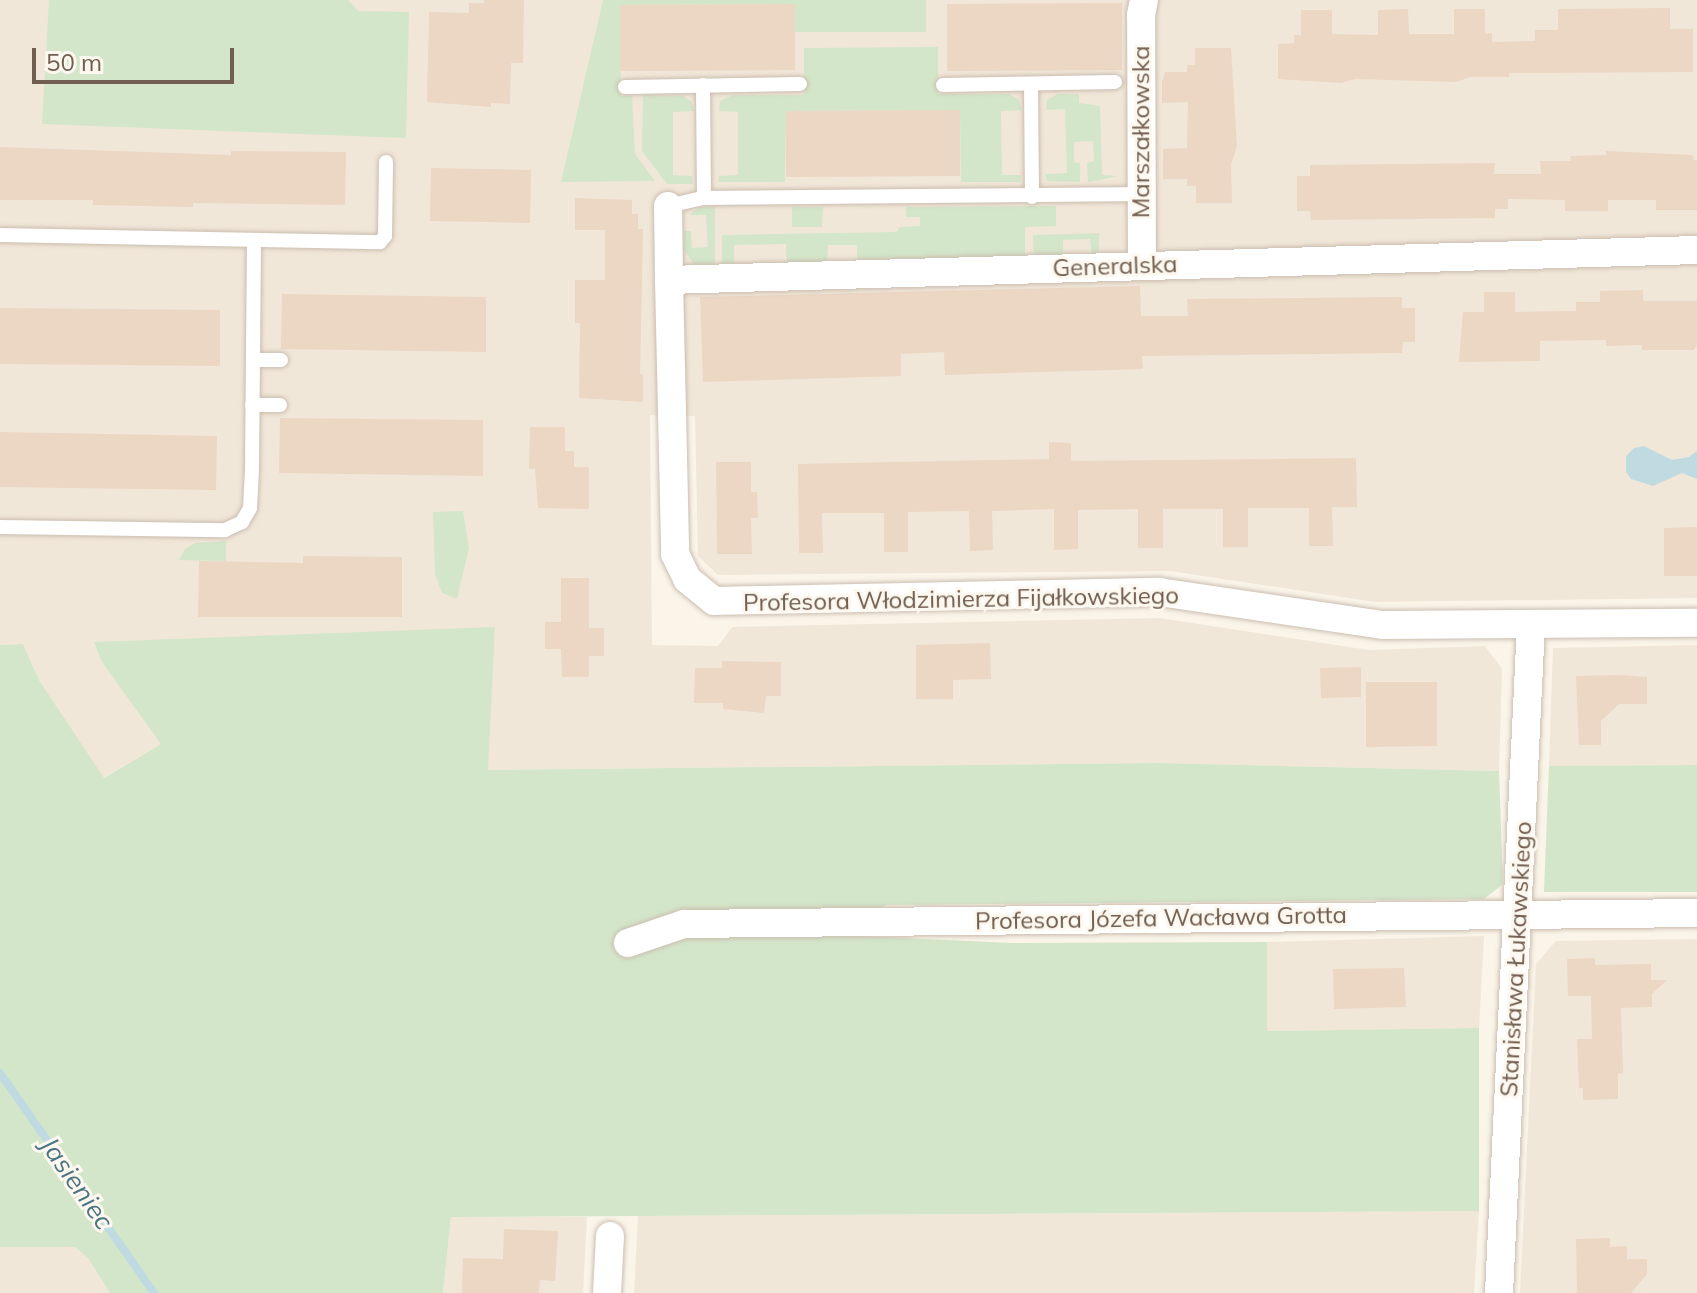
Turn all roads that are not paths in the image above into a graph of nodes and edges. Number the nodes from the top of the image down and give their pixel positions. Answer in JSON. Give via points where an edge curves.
{"nodes":[{"id":1,"x":1144,"y":0,"type":"edge"},
{"id":2,"x":1115,"y":82,"type":"dead end"},
{"id":3,"x":800,"y":84,"type":"dead end"},
{"id":4,"x":1031,"y":84,"type":"junction"},
{"id":5,"x":703,"y":85,"type":"junction"},
{"id":6,"x":943,"y":85,"type":"dead end"},
{"id":7,"x":625,"y":87,"type":"dead end"},
{"id":8,"x":386,"y":162,"type":"dead end"},
{"id":9,"x":1142,"y":194,"type":"junction"},
{"id":10,"x":1032,"y":197,"type":"junction"},
{"id":11,"x":704,"y":198,"type":"junction"},
{"id":12,"x":668,"y":206,"type":"joint"},
{"id":13,"x":0,"y":235,"type":"edge"},
{"id":14,"x":254,"y":241,"type":"junction"},
{"id":15,"x":1697,"y":250,"type":"edge"},
{"id":16,"x":1142,"y":265,"type":"junction"},
{"id":17,"x":669,"y":280,"type":"junction"},
{"id":18,"x":253,"y":360,"type":"junction"},
{"id":19,"x":281,"y":360,"type":"dead end"},
{"id":20,"x":252,"y":405,"type":"junction"},
{"id":21,"x":280,"y":405,"type":"dead end"},
{"id":22,"x":0,"y":527,"type":"edge"},
{"id":23,"x":1697,"y":623,"type":"edge"},
{"id":24,"x":1531,"y":625,"type":"junction"},
{"id":25,"x":1697,"y":913,"type":"edge"},
{"id":26,"x":1519,"y":914,"type":"junction"},
{"id":27,"x":628,"y":943,"type":"dead end"},
{"id":28,"x":610,"y":1236,"type":"dead end"},
{"id":29,"x":607,"y":1293,"type":"edge"},
{"id":30,"x":1499,"y":1293,"type":"edge"}],
"edges":[{"from":1,"to":9,"type":"street","name":"Marszałkowska"},
{"from":2,"to":4,"type":"lane"},
{"from":3,"to":5,"type":"lane"},
{"from":4,"to":6,"type":"lane"},
{"from":4,"to":10,"type":"lane"},
{"from":5,"to":7,"type":"lane"},
{"from":5,"to":11,"type":"lane"},
{"from":8,"to":14,"type":"lane","via":[[385,236],[380,242]]},
{"from":9,"to":10,"type":"lane"},
{"from":9,"to":16,"type":"street","name":"Marszałkowska"},
{"from":10,"to":11,"type":"lane"},
{"from":11,"to":12,"type":"lane"},
{"from":12,"to":17,"type":"street"},
{"from":13,"to":14,"type":"lane"},
{"from":14,"to":18,"type":"lane"},
{"from":15,"to":16,"type":"street","name":"Generalska"},
{"from":16,"to":17,"type":"street","name":"Generalska"},
{"from":17,"to":24,"type":"street","name":"Profesora Włodzimierza Fijałkowskiego","via":[[675,554],[687,579],[714,601],[1159,592],[1343,622]]},
{"from":18,"to":19,"type":"lane"},
{"from":18,"to":20,"type":"lane"},
{"from":20,"to":21,"type":"lane"},
{"from":20,"to":22,"type":"lane","via":[[250,508],[233,528]]},
{"from":23,"to":24,"type":"street","name":"Profesora Włodzimierza Fijałkowskiego"},
{"from":24,"to":26,"type":"street","name":"Stanisława Łukawskiego"},
{"from":25,"to":26,"type":"street","name":"Profesora Józefa Wacława Grotta"},
{"from":26,"to":27,"type":"street","name":"Profesora Józefa Wacława Grotta","via":[[684,924]]},
{"from":26,"to":30,"type":"street","name":"Stanisława Łukawskiego"},
{"from":28,"to":29,"type":"street"}]}
